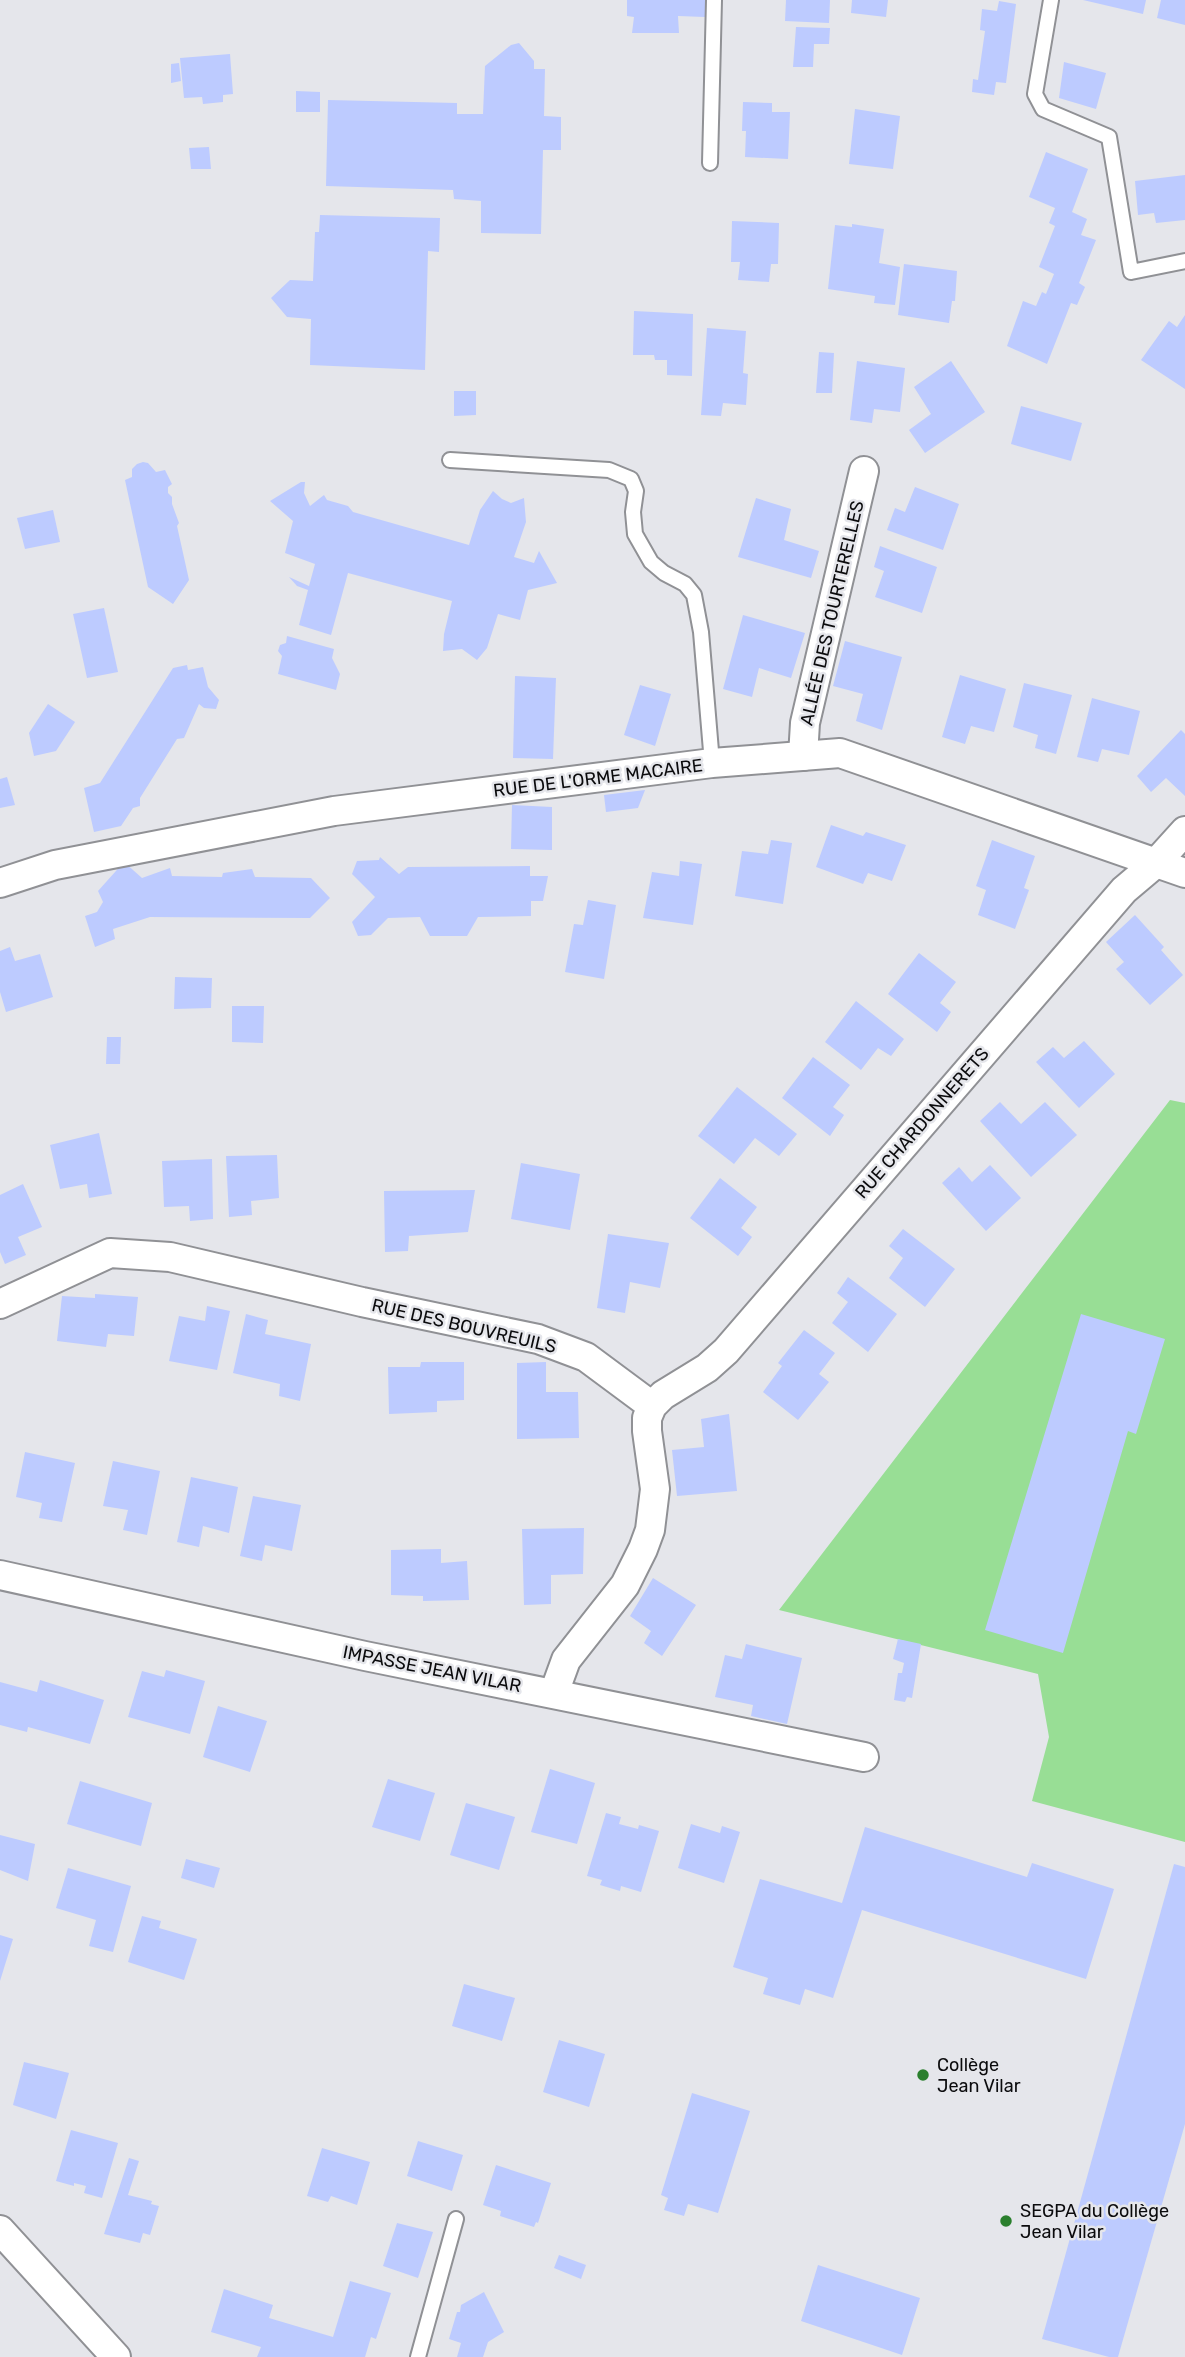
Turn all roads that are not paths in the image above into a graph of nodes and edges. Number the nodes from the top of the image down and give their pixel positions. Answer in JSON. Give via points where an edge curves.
{"nodes":[{"id":1,"x":714,"y":0,"type":"edge"},
{"id":2,"x":1051,"y":0,"type":"edge"},
{"id":3,"x":710,"y":163,"type":"dead end"},
{"id":4,"x":1185,"y":261,"type":"edge"},
{"id":5,"x":450,"y":460,"type":"dead end"},
{"id":6,"x":864,"y":471,"type":"dead end"},
{"id":7,"x":803,"y":756,"type":"junction"},
{"id":8,"x":712,"y":763,"type":"junction"},
{"id":9,"x":1185,"y":831,"type":"edge"},
{"id":10,"x":1156,"y":863,"type":"junction"},
{"id":11,"x":1185,"y":873,"type":"edge"},
{"id":12,"x":0,"y":883,"type":"edge"},
{"id":13,"x":0,"y":1304,"type":"edge"},
{"id":14,"x":652,"y":1406,"type":"junction"},
{"id":15,"x":0,"y":1575,"type":"edge"},
{"id":16,"x":554,"y":1693,"type":"junction"},
{"id":17,"x":864,"y":1757,"type":"dead end"},
{"id":18,"x":456,"y":2219,"type":"dead end"},
{"id":19,"x":0,"y":2230,"type":"edge"},
{"id":20,"x":116,"y":2357,"type":"edge"},
{"id":21,"x":418,"y":2357,"type":"edge"}],
"edges":[{"from":1,"to":3,"type":"lane"},
{"from":2,"to":4,"type":"lane","via":[[1035,94],[1043,108],[1109,137],[1131,272]]},
{"from":5,"to":8,"type":"lane","via":[[609,470],[631,479],[635,534],[651,562],[694,595]]},
{"from":6,"to":7,"type":"street","name":"ALLÉE DES TOURTERELLES","via":[[805,723]]},
{"from":7,"to":8,"type":"street","name":"RUE DE L'ORME MACAIRE"},
{"from":7,"to":10,"type":"street","name":"RUE DE L'ORME MACAIRE","via":[[840,753]]},
{"from":8,"to":12,"type":"street","name":"RUE DE L'ORME MACAIRE","via":[[334,811],[55,865]]},
{"from":9,"to":10,"type":"street","name":"RUE CHARDONNERETS"},
{"from":10,"to":11,"type":"street","name":"RUE DE L'ORME MACAIRE"},
{"from":10,"to":14,"type":"street","name":"RUE CHARDONNERETS","via":[[1124,890],[726,1351]]},
{"from":13,"to":14,"type":"street","name":"RUE DES BOUVREUILS","via":[[110,1253],[170,1257],[538,1339],[586,1357]]},
{"from":14,"to":16,"type":"street","via":[[647,1418],[655,1489],[650,1530],[625,1585],[566,1660]]},
{"from":15,"to":16,"type":"street","name":"IMPASSE JEAN VILAR"},
{"from":16,"to":17,"type":"street","name":"IMPASSE JEAN VILAR"},
{"from":18,"to":21,"type":"lane"},
{"from":19,"to":20,"type":"street"}]}
